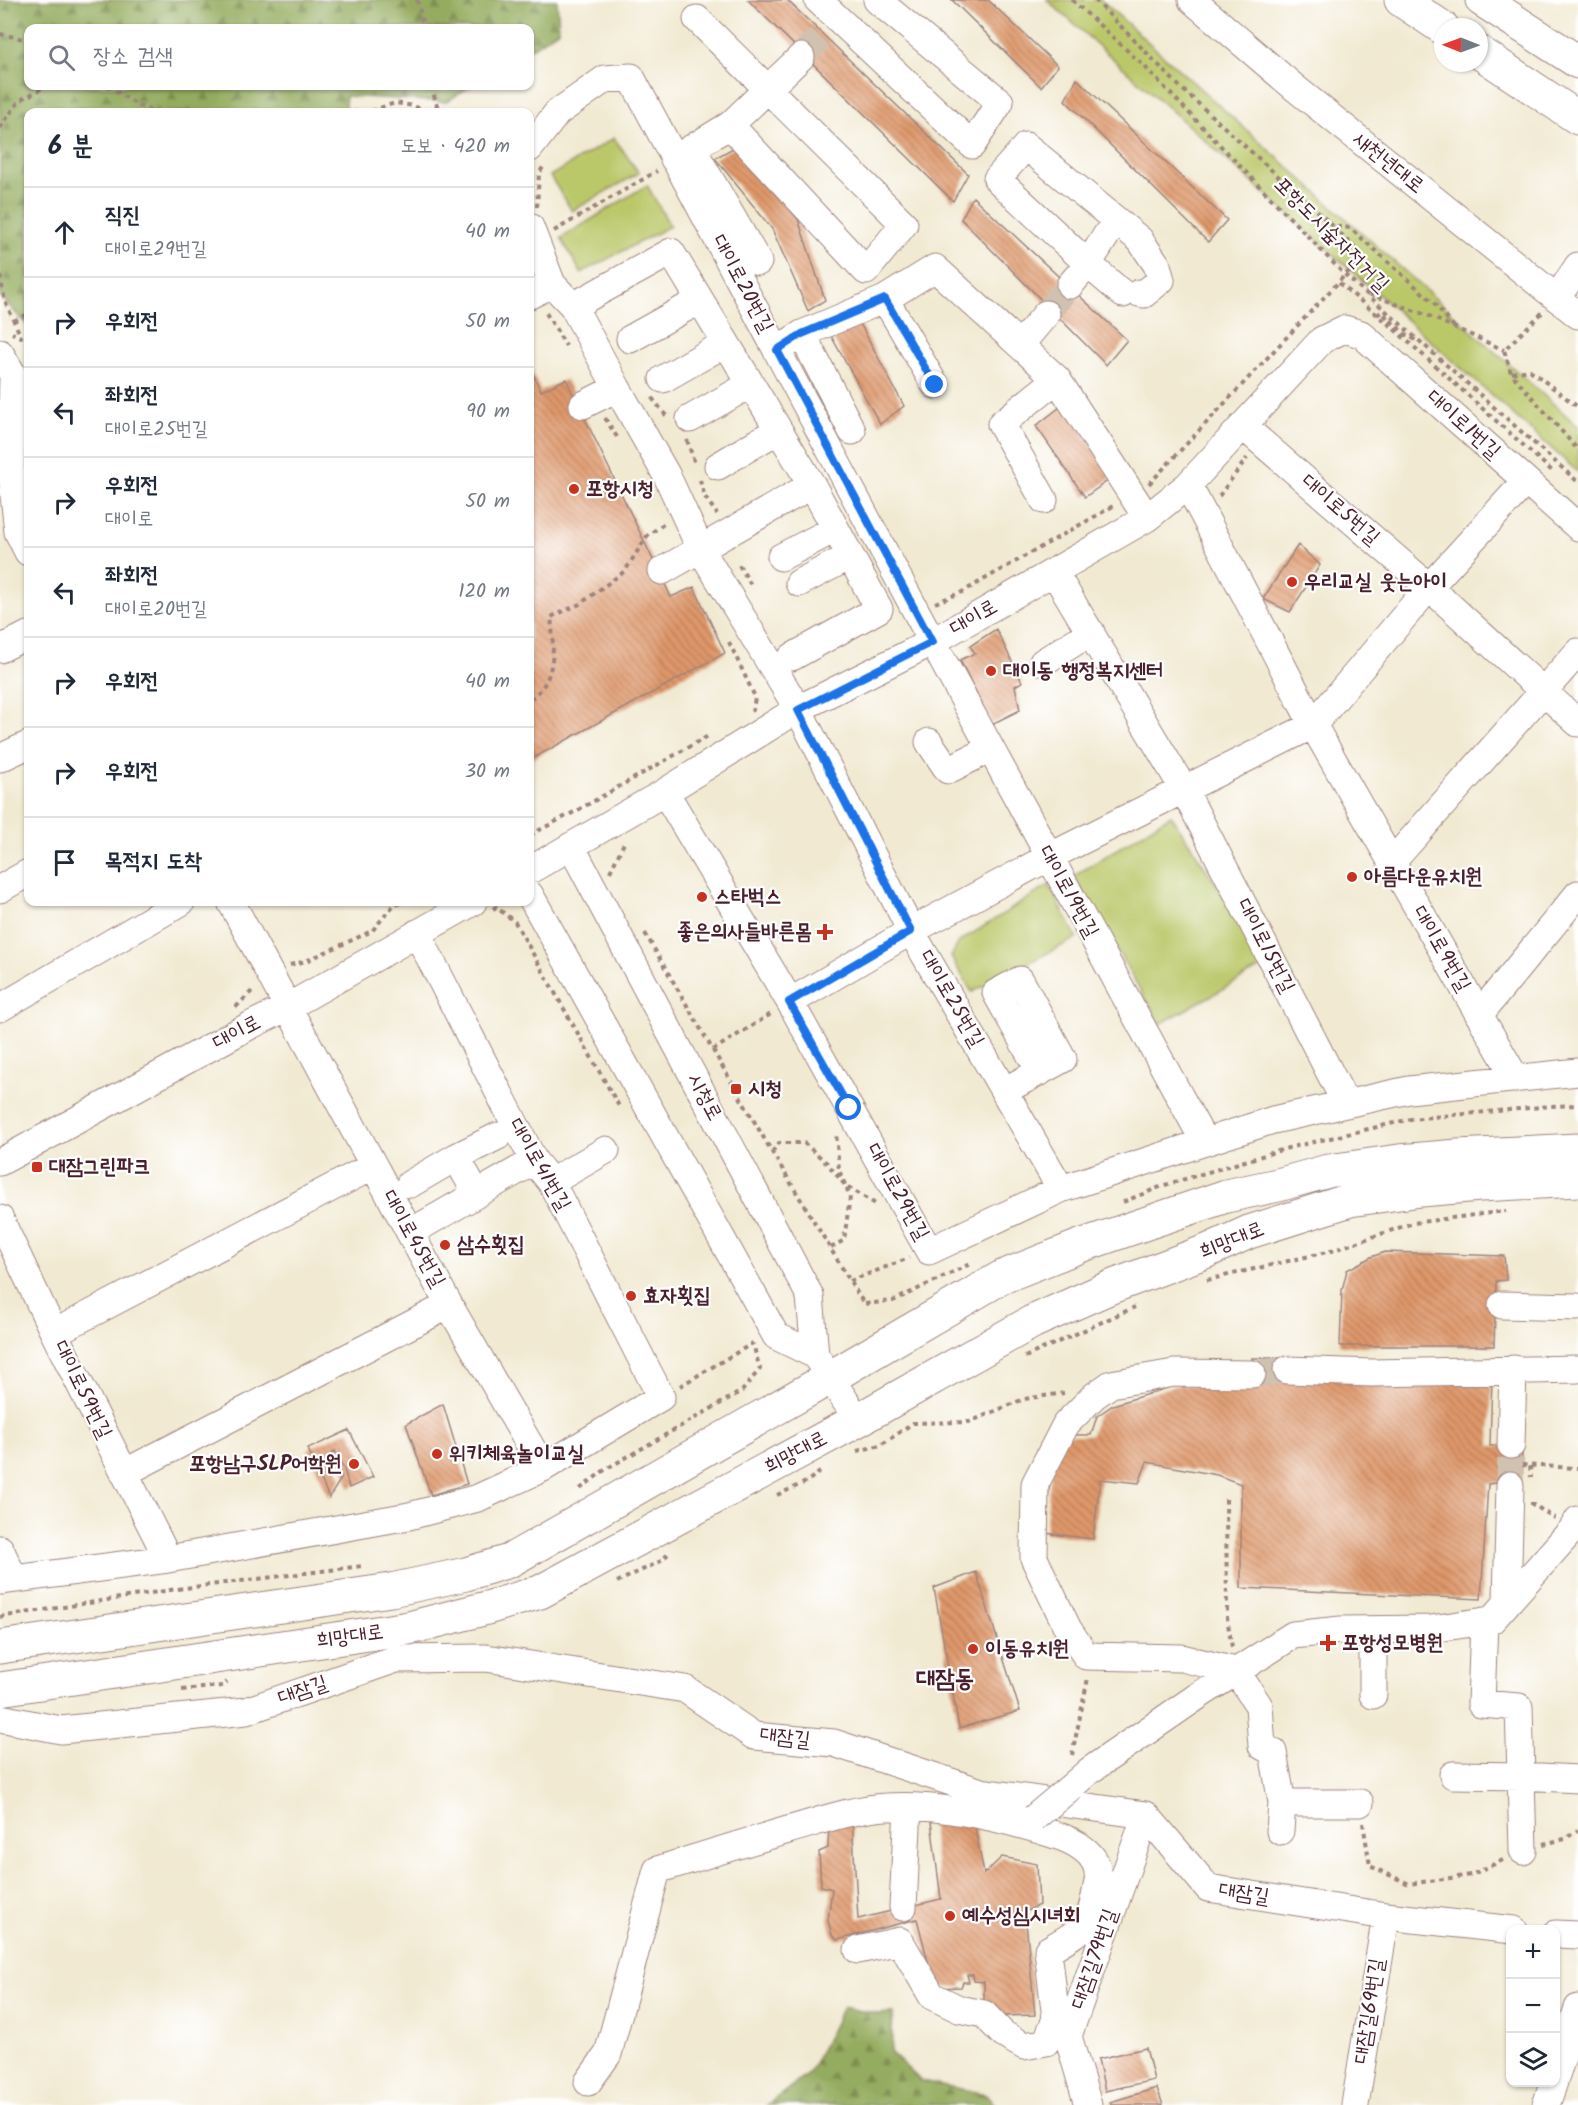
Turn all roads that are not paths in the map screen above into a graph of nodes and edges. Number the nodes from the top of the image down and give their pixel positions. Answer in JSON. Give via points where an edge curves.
{"nodes":[{"id":1,"x":818,"y":0,"type":"edge"},
{"id":2,"x":877,"y":0,"type":"edge"},
{"id":3,"x":1192,"y":0,"type":"edge"},
{"id":4,"x":1401,"y":0,"type":"edge"},
{"id":5,"x":1484,"y":0,"type":"edge"},
{"id":6,"x":697,"y":19,"type":"dead end"},
{"id":7,"x":1434,"y":22,"type":"edge"},
{"id":8,"x":801,"y":57,"type":"tunnel mouth"},
{"id":9,"x":1488,"y":58,"type":"edge"},
{"id":10,"x":1578,"y":62,"type":"edge"},
{"id":11,"x":767,"y":89,"type":"junction"},
{"id":12,"x":1578,"y":118,"type":"edge"},
{"id":13,"x":730,"y":124,"type":"junction"},
{"id":14,"x":534,"y":143,"type":"edge"},
{"id":15,"x":674,"y":159,"type":"junction"},
{"id":16,"x":1116,"y":220,"type":"junction"},
{"id":17,"x":534,"y":246,"type":"edge"},
{"id":18,"x":758,"y":262,"type":"dead end"},
{"id":19,"x":1088,"y":264,"type":"junction"},
{"id":20,"x":1578,"y":266,"type":"edge"},
{"id":21,"x":1070,"y":285,"type":"tunnel mouth"},
{"id":22,"x":541,"y":290,"type":"edge"},
{"id":23,"x":885,"y":299,"type":"junction"},
{"id":24,"x":700,"y":300,"type":"junction"},
{"id":25,"x":573,"y":306,"type":"junction"},
{"id":26,"x":1568,"y":307,"type":"edge"},
{"id":27,"x":1046,"y":314,"type":"tunnel mouth"},
{"id":28,"x":1344,"y":329,"type":"joint"},
{"id":29,"x":802,"y":334,"type":"junction"},
{"id":30,"x":630,"y":339,"type":"dead end"},
{"id":31,"x":5,"y":342,"type":"edge"},
{"id":32,"x":726,"y":343,"type":"junction"},
{"id":33,"x":1020,"y":345,"type":"junction"},
{"id":34,"x":777,"y":350,"type":"junction"},
{"id":35,"x":1057,"y":379,"type":"junction"},
{"id":36,"x":751,"y":384,"type":"junction"},
{"id":37,"x":655,"y":385,"type":"road end"},
{"id":38,"x":935,"y":385,"type":"dead end"},
{"id":39,"x":616,"y":388,"type":"junction"},
{"id":40,"x":583,"y":405,"type":"dead end"},
{"id":41,"x":682,"y":426,"type":"road end"},
{"id":42,"x":778,"y":430,"type":"junction"},
{"id":43,"x":852,"y":431,"type":"dead end"},
{"id":44,"x":1248,"y":438,"type":"junction"},
{"id":45,"x":718,"y":466,"type":"dead end"},
{"id":46,"x":1526,"y":481,"type":"junction"},
{"id":47,"x":812,"y":485,"type":"junction"},
{"id":48,"x":1188,"y":485,"type":"junction"},
{"id":49,"x":1044,"y":500,"type":"dead end"},
{"id":50,"x":1147,"y":518,"type":"junction"},
{"id":51,"x":1578,"y":527,"type":"edge"},
{"id":52,"x":836,"y":529,"type":"junction"},
{"id":53,"x":15,"y":542,"type":"edge"},
{"id":54,"x":701,"y":550,"type":"junction"},
{"id":55,"x":850,"y":556,"type":"junction"},
{"id":56,"x":781,"y":557,"type":"dead end"},
{"id":57,"x":662,"y":571,"type":"dead end"},
{"id":58,"x":1054,"y":572,"type":"junction"},
{"id":59,"x":799,"y":583,"type":"dead end"},
{"id":60,"x":1429,"y":587,"type":"junction"},
{"id":61,"x":1090,"y":632,"type":"junction"},
{"id":62,"x":24,"y":637,"type":"edge"},
{"id":63,"x":932,"y":642,"type":"junction"},
{"id":64,"x":0,"y":649,"type":"edge"},
{"id":65,"x":1578,"y":652,"type":"edge"},
{"id":66,"x":792,"y":657,"type":"dead end"},
{"id":67,"x":1043,"y":662,"type":"dead end"},
{"id":68,"x":1542,"y":691,"type":"junction"},
{"id":69,"x":798,"y":710,"type":"junction"},
{"id":70,"x":1578,"y":723,"type":"edge"},
{"id":71,"x":1313,"y":724,"type":"junction"},
{"id":72,"x":929,"y":742,"type":"dead end"},
{"id":73,"x":24,"y":747,"type":"edge"},
{"id":74,"x":990,"y":748,"type":"junction"},
{"id":75,"x":0,"y":758,"type":"edge"},
{"id":76,"x":1183,"y":788,"type":"junction"},
{"id":77,"x":665,"y":792,"type":"junction"},
{"id":78,"x":570,"y":846,"type":"junction"},
{"id":79,"x":1049,"y":857,"type":"junction"},
{"id":80,"x":1391,"y":863,"type":"junction"},
{"id":81,"x":534,"y":868,"type":"edge"},
{"id":82,"x":24,"y":875,"type":"edge"},
{"id":83,"x":0,"y":889,"type":"edge"},
{"id":84,"x":1578,"y":894,"type":"edge"},
{"id":85,"x":534,"y":902,"type":"edge"},
{"id":86,"x":174,"y":906,"type":"edge"},
{"id":87,"x":233,"y":906,"type":"edge"},
{"id":88,"x":466,"y":906,"type":"edge"},
{"id":89,"x":911,"y":931,"type":"junction"},
{"id":90,"x":417,"y":933,"type":"junction"},
{"id":91,"x":789,"y":1002,"type":"junction"},
{"id":92,"x":288,"y":1007,"type":"junction"},
{"id":93,"x":0,"y":1008,"type":"edge"},
{"id":94,"x":1479,"y":1015,"type":"junction"},
{"id":95,"x":1040,"y":1072,"type":"dead end"},
{"id":96,"x":1578,"y":1072,"type":"edge"},
{"id":97,"x":1516,"y":1079,"type":"junction"},
{"id":98,"x":1004,"y":1091,"type":"junction"},
{"id":99,"x":1346,"y":1104,"type":"junction"},
{"id":100,"x":1578,"y":1130,"type":"edge"},
{"id":101,"x":498,"y":1136,"type":"dead end"},
{"id":102,"x":1204,"y":1141,"type":"junction"},
{"id":103,"x":606,"y":1150,"type":"dead end"},
{"id":104,"x":1578,"y":1150,"type":"edge"},
{"id":105,"x":456,"y":1157,"type":"junction"},
{"id":106,"x":534,"y":1161,"type":"junction"},
{"id":107,"x":0,"y":1162,"type":"edge"},
{"id":108,"x":373,"y":1166,"type":"junction"},
{"id":109,"x":1578,"y":1180,"type":"edge"},
{"id":110,"x":550,"y":1182,"type":"junction"},
{"id":111,"x":1517,"y":1182,"type":"junction"},
{"id":112,"x":410,"y":1184,"type":"dead end"},
{"id":113,"x":1061,"y":1189,"type":"junction"},
{"id":114,"x":477,"y":1194,"type":"junction"},
{"id":115,"x":1578,"y":1196,"type":"edge"},
{"id":116,"x":0,"y":1219,"type":"edge"},
{"id":117,"x":411,"y":1232,"type":"junction"},
{"id":118,"x":448,"y":1305,"type":"junction"},
{"id":119,"x":1502,"y":1305,"type":"dead end"},
{"id":120,"x":1578,"y":1307,"type":"edge"},
{"id":121,"x":54,"y":1333,"type":"junction"},
{"id":122,"x":823,"y":1366,"type":"junction"},
{"id":123,"x":1513,"y":1369,"type":"junction"},
{"id":124,"x":1578,"y":1369,"type":"edge"},
{"id":125,"x":1287,"y":1370,"type":"tunnel mouth"},
{"id":126,"x":1252,"y":1374,"type":"tunnel mouth"},
{"id":127,"x":857,"y":1440,"type":"junction"},
{"id":128,"x":543,"y":1468,"type":"junction"},
{"id":129,"x":124,"y":1473,"type":"junction"},
{"id":130,"x":1576,"y":1526,"type":"edge"},
{"id":131,"x":0,"y":1549,"type":"edge"},
{"id":132,"x":168,"y":1559,"type":"junction"},
{"id":133,"x":7,"y":1580,"type":"edge"},
{"id":134,"x":1507,"y":1601,"type":"junction"},
{"id":135,"x":1484,"y":1621,"type":"junction"},
{"id":136,"x":1373,"y":1630,"type":"junction"},
{"id":137,"x":0,"y":1647,"type":"edge"},
{"id":138,"x":1236,"y":1671,"type":"junction"},
{"id":139,"x":0,"y":1689,"type":"edge"},
{"id":140,"x":1372,"y":1695,"type":"dead end"},
{"id":141,"x":0,"y":1718,"type":"edge"},
{"id":142,"x":1453,"y":1775,"type":"dead end"},
{"id":143,"x":1521,"y":1776,"type":"junction"},
{"id":144,"x":1578,"y":1779,"type":"edge"},
{"id":145,"x":1282,"y":1803,"type":"junction"},
{"id":146,"x":1360,"y":1803,"type":"road end"},
{"id":147,"x":908,"y":1807,"type":"junction"},
{"id":148,"x":1146,"y":1815,"type":"junction"},
{"id":149,"x":1029,"y":1821,"type":"junction"},
{"id":150,"x":1280,"y":1831,"type":"dead end"},
{"id":151,"x":1523,"y":1851,"type":"road end"},
{"id":152,"x":903,"y":1907,"type":"dead end"},
{"id":153,"x":1386,"y":1916,"type":"junction"},
{"id":154,"x":1506,"y":1928,"type":"edge"},
{"id":155,"x":1560,"y":1934,"type":"edge"},
{"id":156,"x":1578,"y":1935,"type":"edge"},
{"id":157,"x":858,"y":1950,"type":"dead end"},
{"id":158,"x":1578,"y":2008,"type":"edge"},
{"id":159,"x":1560,"y":2064,"type":"edge"},
{"id":160,"x":588,"y":2082,"type":"dead end"},
{"id":161,"x":1552,"y":2087,"type":"edge"},
{"id":162,"x":1088,"y":2105,"type":"edge"},
{"id":163,"x":1355,"y":2105,"type":"edge"},
{"id":164,"x":1546,"y":2105,"type":"edge"}],
"edges":[{"from":1,"to":2,"type":"street","via":[[832,27],[972,145],[1000,102]]},
{"from":3,"to":26,"type":"street","name":"새천년대로","via":[[1295,88]]},
{"from":4,"to":7,"type":"main road"},
{"from":5,"to":10,"type":"main road"},
{"from":6,"to":11,"type":"street"},
{"from":8,"to":11,"type":"street"},
{"from":9,"to":12,"type":"main road"},
{"from":11,"to":13,"type":"street"},
{"from":11,"to":13,"type":"street","via":[[904,224],[866,271]]},
{"from":13,"to":15,"type":"street"},
{"from":14,"to":15,"type":"street","name":"대이로20번길","via":[[557,113],[605,80],[631,77]]},
{"from":15,"to":18,"type":"street"},
{"from":15,"to":34,"type":"street","name":"대이로20번길"},
{"from":16,"to":19,"type":"street"},
{"from":16,"to":19,"type":"street","via":[[1140,240],[1157,265],[1161,280],[1144,294],[1131,294]]},
{"from":16,"to":19,"type":"street","via":[[1026,146],[997,179]]},
{"from":17,"to":22,"type":"street"},
{"from":19,"to":21,"type":"street"},
{"from":20,"to":26,"type":"street"},
{"from":22,"to":25,"type":"street","name":"대이로25번길"},
{"from":23,"to":29,"type":"street"},
{"from":23,"to":33,"type":"street","via":[[935,268]]},
{"from":23,"to":38,"type":"street"},
{"from":24,"to":25,"type":"street","via":[[671,252]]},
{"from":24,"to":30,"type":"street"},
{"from":24,"to":32,"type":"street"},
{"from":25,"to":39,"type":"street","name":"대이로25번길"},
{"from":27,"to":33,"type":"street"},
{"from":28,"to":44,"type":"street","name":"대이로","via":[[1322,340]]},
{"from":28,"to":46,"type":"street","name":"대이로1번길","via":[[1361,334]]},
{"from":29,"to":34,"type":"street"},
{"from":29,"to":43,"type":"street"},
{"from":31,"to":53,"type":"street","via":[[14,375],[11,467]]},
{"from":32,"to":36,"type":"street"},
{"from":32,"to":37,"type":"street"},
{"from":33,"to":35,"type":"street"},
{"from":34,"to":63,"type":"street","name":"대이로20번길"},
{"from":35,"to":49,"type":"street","via":[[1001,424]]},
{"from":35,"to":50,"type":"street"},
{"from":36,"to":41,"type":"street"},
{"from":36,"to":42,"type":"street"},
{"from":39,"to":40,"type":"street"},
{"from":39,"to":54,"type":"street","name":"대이로25번길","via":[[667,476]]},
{"from":42,"to":45,"type":"street"},
{"from":42,"to":47,"type":"street"},
{"from":44,"to":48,"type":"street","name":"대이로"},
{"from":44,"to":60,"type":"street","name":"대이로5번길"},
{"from":46,"to":51,"type":"street","name":"대이로1번길"},
{"from":46,"to":60,"type":"street"},
{"from":47,"to":52,"type":"street"},
{"from":47,"to":54,"type":"street"},
{"from":48,"to":50,"type":"street","name":"대이로"},
{"from":48,"to":71,"type":"street","name":"대이로9번길"},
{"from":50,"to":58,"type":"street","name":"대이로"},
{"from":52,"to":55,"type":"street"},
{"from":52,"to":56,"type":"street"},
{"from":54,"to":57,"type":"street"},
{"from":54,"to":69,"type":"street","name":"대이로25번길"},
{"from":55,"to":59,"type":"street"},
{"from":55,"to":66,"type":"street","via":[[879,609]]},
{"from":58,"to":61,"type":"street","name":"대이로15번길"},
{"from":58,"to":63,"type":"street","name":"대이로"},
{"from":60,"to":68,"type":"street","name":"대이로5번길"},
{"from":60,"to":71,"type":"street"},
{"from":61,"to":67,"type":"street"},
{"from":61,"to":76,"type":"street","name":"대이로15번길"},
{"from":62,"to":64,"type":"street"},
{"from":63,"to":69,"type":"street","name":"대이로"},
{"from":63,"to":74,"type":"street","name":"대이로19번길"},
{"from":65,"to":68,"type":"street"},
{"from":68,"to":70,"type":"street","name":"대이로5번길"},
{"from":68,"to":80,"type":"street"},
{"from":69,"to":77,"type":"street","name":"대이로"},
{"from":69,"to":89,"type":"street","name":"대이로25번길"},
{"from":71,"to":76,"type":"street"},
{"from":71,"to":80,"type":"street","name":"대이로9번길"},
{"from":72,"to":74,"type":"street","via":[[948,770]]},
{"from":73,"to":75,"type":"street"},
{"from":74,"to":79,"type":"street","name":"대이로19번길"},
{"from":76,"to":79,"type":"street"},
{"from":76,"to":99,"type":"street","name":"대이로15번길"},
{"from":77,"to":78,"type":"street","name":"대이로"},
{"from":77,"to":91,"type":"street","name":"대이로29번길"},
{"from":78,"to":81,"type":"street","name":"대이로"},
{"from":78,"to":122,"type":"street","name":"시청로","via":[[810,1296]]},
{"from":79,"to":89,"type":"street"},
{"from":79,"to":102,"type":"street","name":"대이로19번길"},
{"from":80,"to":94,"type":"street","name":"대이로9번길"},
{"from":82,"to":83,"type":"street"},
{"from":84,"to":94,"type":"street"},
{"from":85,"to":122,"type":"street","via":[[776,1336]]},
{"from":86,"to":93,"type":"street"},
{"from":87,"to":92,"type":"street","name":"대이로45번길"},
{"from":88,"to":90,"type":"street","name":"대이로"},
{"from":89,"to":91,"type":"street"},
{"from":89,"to":98,"type":"street","name":"대이로25번길"},
{"from":90,"to":92,"type":"street","name":"대이로"},
{"from":90,"to":106,"type":"street","name":"대이로41번길"},
{"from":91,"to":113,"type":"street","name":"대이로29번길","via":[[929,1251]]},
{"from":92,"to":107,"type":"street","name":"대이로"},
{"from":92,"to":108,"type":"street","name":"대이로45번길"},
{"from":94,"to":97,"type":"street","name":"대이로9번길"},
{"from":95,"to":98,"type":"street"},
{"from":96,"to":97,"type":"street"},
{"from":97,"to":99,"type":"street","via":[[1409,1090]]},
{"from":98,"to":113,"type":"street","name":"대이로25번길"},
{"from":99,"to":102,"type":"street"},
{"from":100,"to":111,"type":"main road","via":[[1546,1131],[1532,1139]]},
{"from":101,"to":105,"type":"street"},
{"from":102,"to":113,"type":"street"},
{"from":103,"to":110,"type":"street"},
{"from":104,"to":111,"type":"main road","name":"희망대로"},
{"from":105,"to":112,"type":"street"},
{"from":105,"to":114,"type":"street"},
{"from":106,"to":110,"type":"street","name":"대이로41번길"},
{"from":106,"to":114,"type":"street"},
{"from":108,"to":117,"type":"street","name":"대이로45번길"},
{"from":108,"to":121,"type":"street"},
{"from":109,"to":111,"type":"main road","name":"희망대로"},
{"from":110,"to":128,"type":"street","name":"대이로41번길","via":[[661,1397]]},
{"from":111,"to":115,"type":"main road","via":[[1545,1194]]},
{"from":111,"to":122,"type":"main road","name":"희망대로","via":[[1399,1161],[1328,1171],[1226,1196],[1002,1277]]},
{"from":111,"to":127,"type":"main road","name":"희망대로","via":[[1350,1200],[1249,1232],[1032,1322]]},
{"from":114,"to":117,"type":"street"},
{"from":116,"to":121,"type":"street","name":"대이로59번길"},
{"from":117,"to":118,"type":"street","name":"대이로45번길"},
{"from":118,"to":128,"type":"street","name":"대이로45번길"},
{"from":118,"to":129,"type":"street"},
{"from":119,"to":120,"type":"street"},
{"from":121,"to":129,"type":"street","name":"대이로59번길"},
{"from":122,"to":127,"type":"street","name":"시청로"},
{"from":122,"to":137,"type":"main road","name":"희망대로","via":[[509,1561],[391,1590]]},
{"from":123,"to":124,"type":"street"},
{"from":123,"to":125,"type":"street","via":[[1372,1373]]},
{"from":123,"to":134,"type":"street","via":[[1521,1475]]},
{"from":126,"to":138,"type":"street","via":[[1174,1373],[1111,1384],[1066,1424],[1035,1484],[1034,1558],[1068,1629],[1086,1656],[1182,1658]]},
{"from":127,"to":139,"type":"main road","name":"희망대로","via":[[540,1592],[488,1608],[409,1628]]},
{"from":128,"to":132,"type":"street","via":[[478,1498],[409,1516]]},
{"from":129,"to":132,"type":"street","name":"대이로59번길"},
{"from":130,"to":134,"type":"street"},
{"from":131,"to":133,"type":"street"},
{"from":132,"to":133,"type":"street"},
{"from":134,"to":135,"type":"street","via":[[1492,1620]]},
{"from":135,"to":136,"type":"street","via":[[1431,1629]]},
{"from":135,"to":143,"type":"street","via":[[1481,1704],[1519,1707]]},
{"from":136,"to":138,"type":"street","via":[[1293,1635]]},
{"from":136,"to":140,"type":"street"},
{"from":138,"to":145,"type":"street","via":[[1259,1706],[1262,1746],[1273,1752]]},
{"from":138,"to":149,"type":"street","bridge":true,"via":[[1089,1771]]},
{"from":141,"to":148,"type":"street","name":"대잠길","via":[[61,1730],[246,1711],[396,1659],[486,1658],[685,1689],[754,1736],[834,1743],[981,1792]]},
{"from":142,"to":143,"type":"street"},
{"from":143,"to":144,"type":"street"},
{"from":143,"to":151,"type":"street"},
{"from":145,"to":146,"type":"street"},
{"from":145,"to":150,"type":"street"},
{"from":147,"to":149,"type":"street"},
{"from":147,"to":152,"type":"street"},
{"from":147,"to":160,"type":"street","via":[[839,1815],[657,1870],[608,2054]]},
{"from":148,"to":153,"type":"street","name":"대잠길","via":[[1208,1888]]},
{"from":148,"to":162,"type":"street","name":"대잠길79번길","via":[[1068,2036]]},
{"from":149,"to":157,"type":"street","via":[[1070,1840],[1092,1856],[1099,1876],[1093,1912],[1081,1930],[1048,1950],[1056,2019],[1046,2042],[1024,2046],[1003,2034],[984,2014],[959,2009],[932,1996],[900,1941]]},
{"from":153,"to":154,"type":"street","name":"대잠길"},
{"from":153,"to":163,"type":"street","name":"대잠길69번길"},
{"from":155,"to":156,"type":"street"},
{"from":158,"to":159,"type":"street"},
{"from":161,"to":164,"type":"street"}]}
